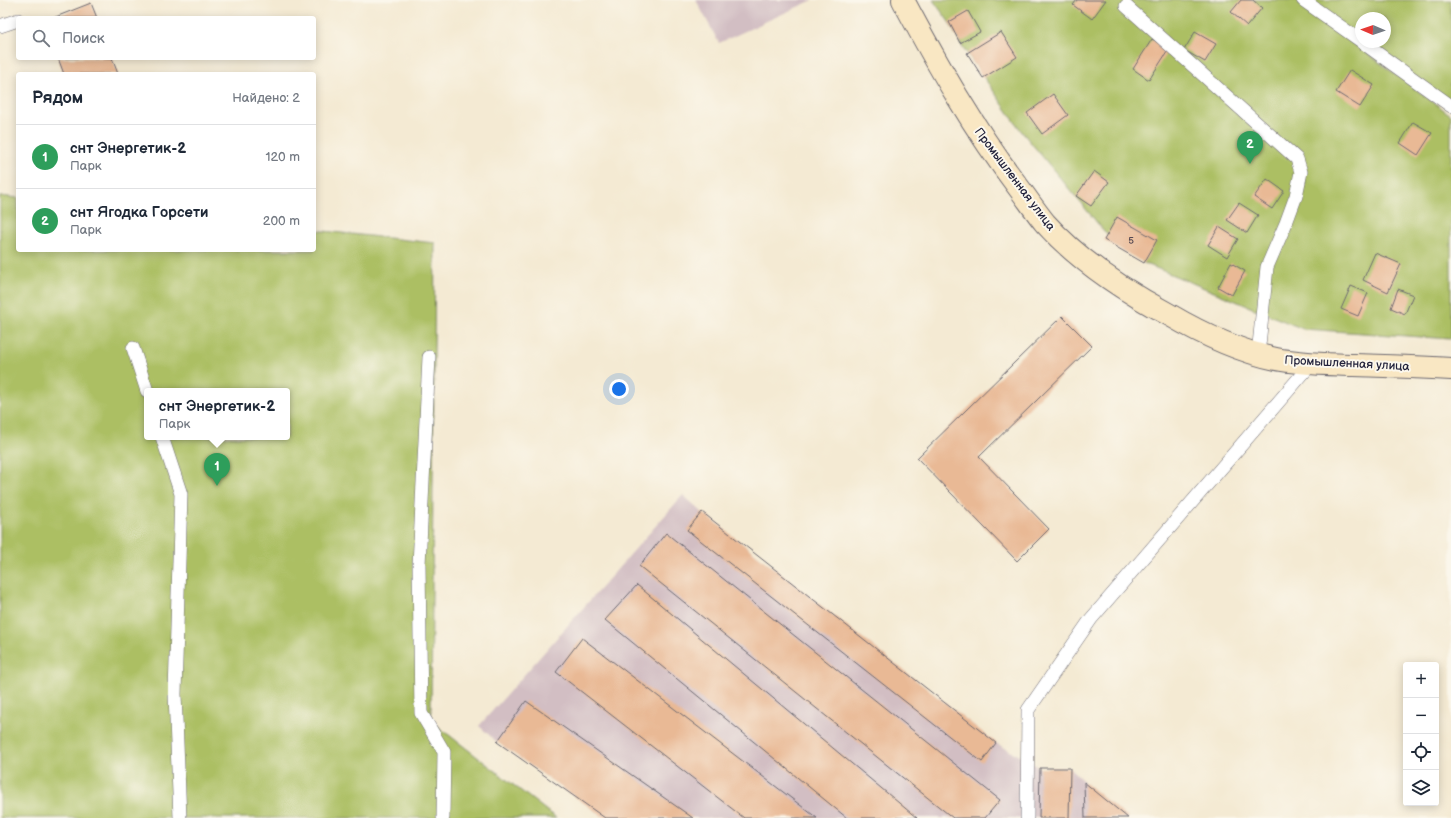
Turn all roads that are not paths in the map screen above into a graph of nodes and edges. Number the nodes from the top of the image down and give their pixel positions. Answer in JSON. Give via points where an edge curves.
{"nodes":[{"id":1,"x":903,"y":0,"type":"edge"},
{"id":2,"x":1304,"y":0,"type":"edge"},
{"id":3,"x":1126,"y":6,"type":"dead end"},
{"id":4,"x":16,"y":21,"type":"edge"},
{"id":5,"x":0,"y":26,"type":"edge"},
{"id":6,"x":1355,"y":37,"type":"edge"},
{"id":7,"x":1370,"y":48,"type":"edge"},
{"id":8,"x":1451,"y":106,"type":"edge"},
{"id":9,"x":133,"y":348,"type":"dead end"},
{"id":10,"x":1258,"y":355,"type":"junction"},
{"id":11,"x":428,"y":357,"type":"dead end"},
{"id":12,"x":1312,"y":363,"type":"junction"},
{"id":13,"x":1451,"y":368,"type":"edge"},
{"id":14,"x":146,"y":388,"type":"edge"},
{"id":15,"x":163,"y":440,"type":"edge"},
{"id":16,"x":180,"y":818,"type":"edge"},
{"id":17,"x":443,"y":818,"type":"edge"},
{"id":18,"x":1027,"y":818,"type":"edge"}],
"edges":[{"from":1,"to":10,"type":"main road","name":"Промышленная улица","via":[[933,58],[973,124],[1045,223],[1108,278],[1148,304],[1184,324]]},
{"from":2,"to":6,"type":"lane"},
{"from":3,"to":10,"type":"lane","via":[[1297,159],[1301,172],[1296,196],[1267,267]]},
{"from":4,"to":5,"type":"lane"},
{"from":7,"to":8,"type":"lane"},
{"from":9,"to":14,"type":"lane"},
{"from":10,"to":12,"type":"main road","name":"Промышленная улица"},
{"from":11,"to":17,"type":"lane","via":[[419,564],[421,713],[444,752]]},
{"from":12,"to":13,"type":"main road","name":"Промышленная улица"},
{"from":12,"to":18,"type":"lane","via":[[1092,619],[1028,710]]},
{"from":15,"to":16,"type":"lane","via":[[181,494],[175,694]]}]}
